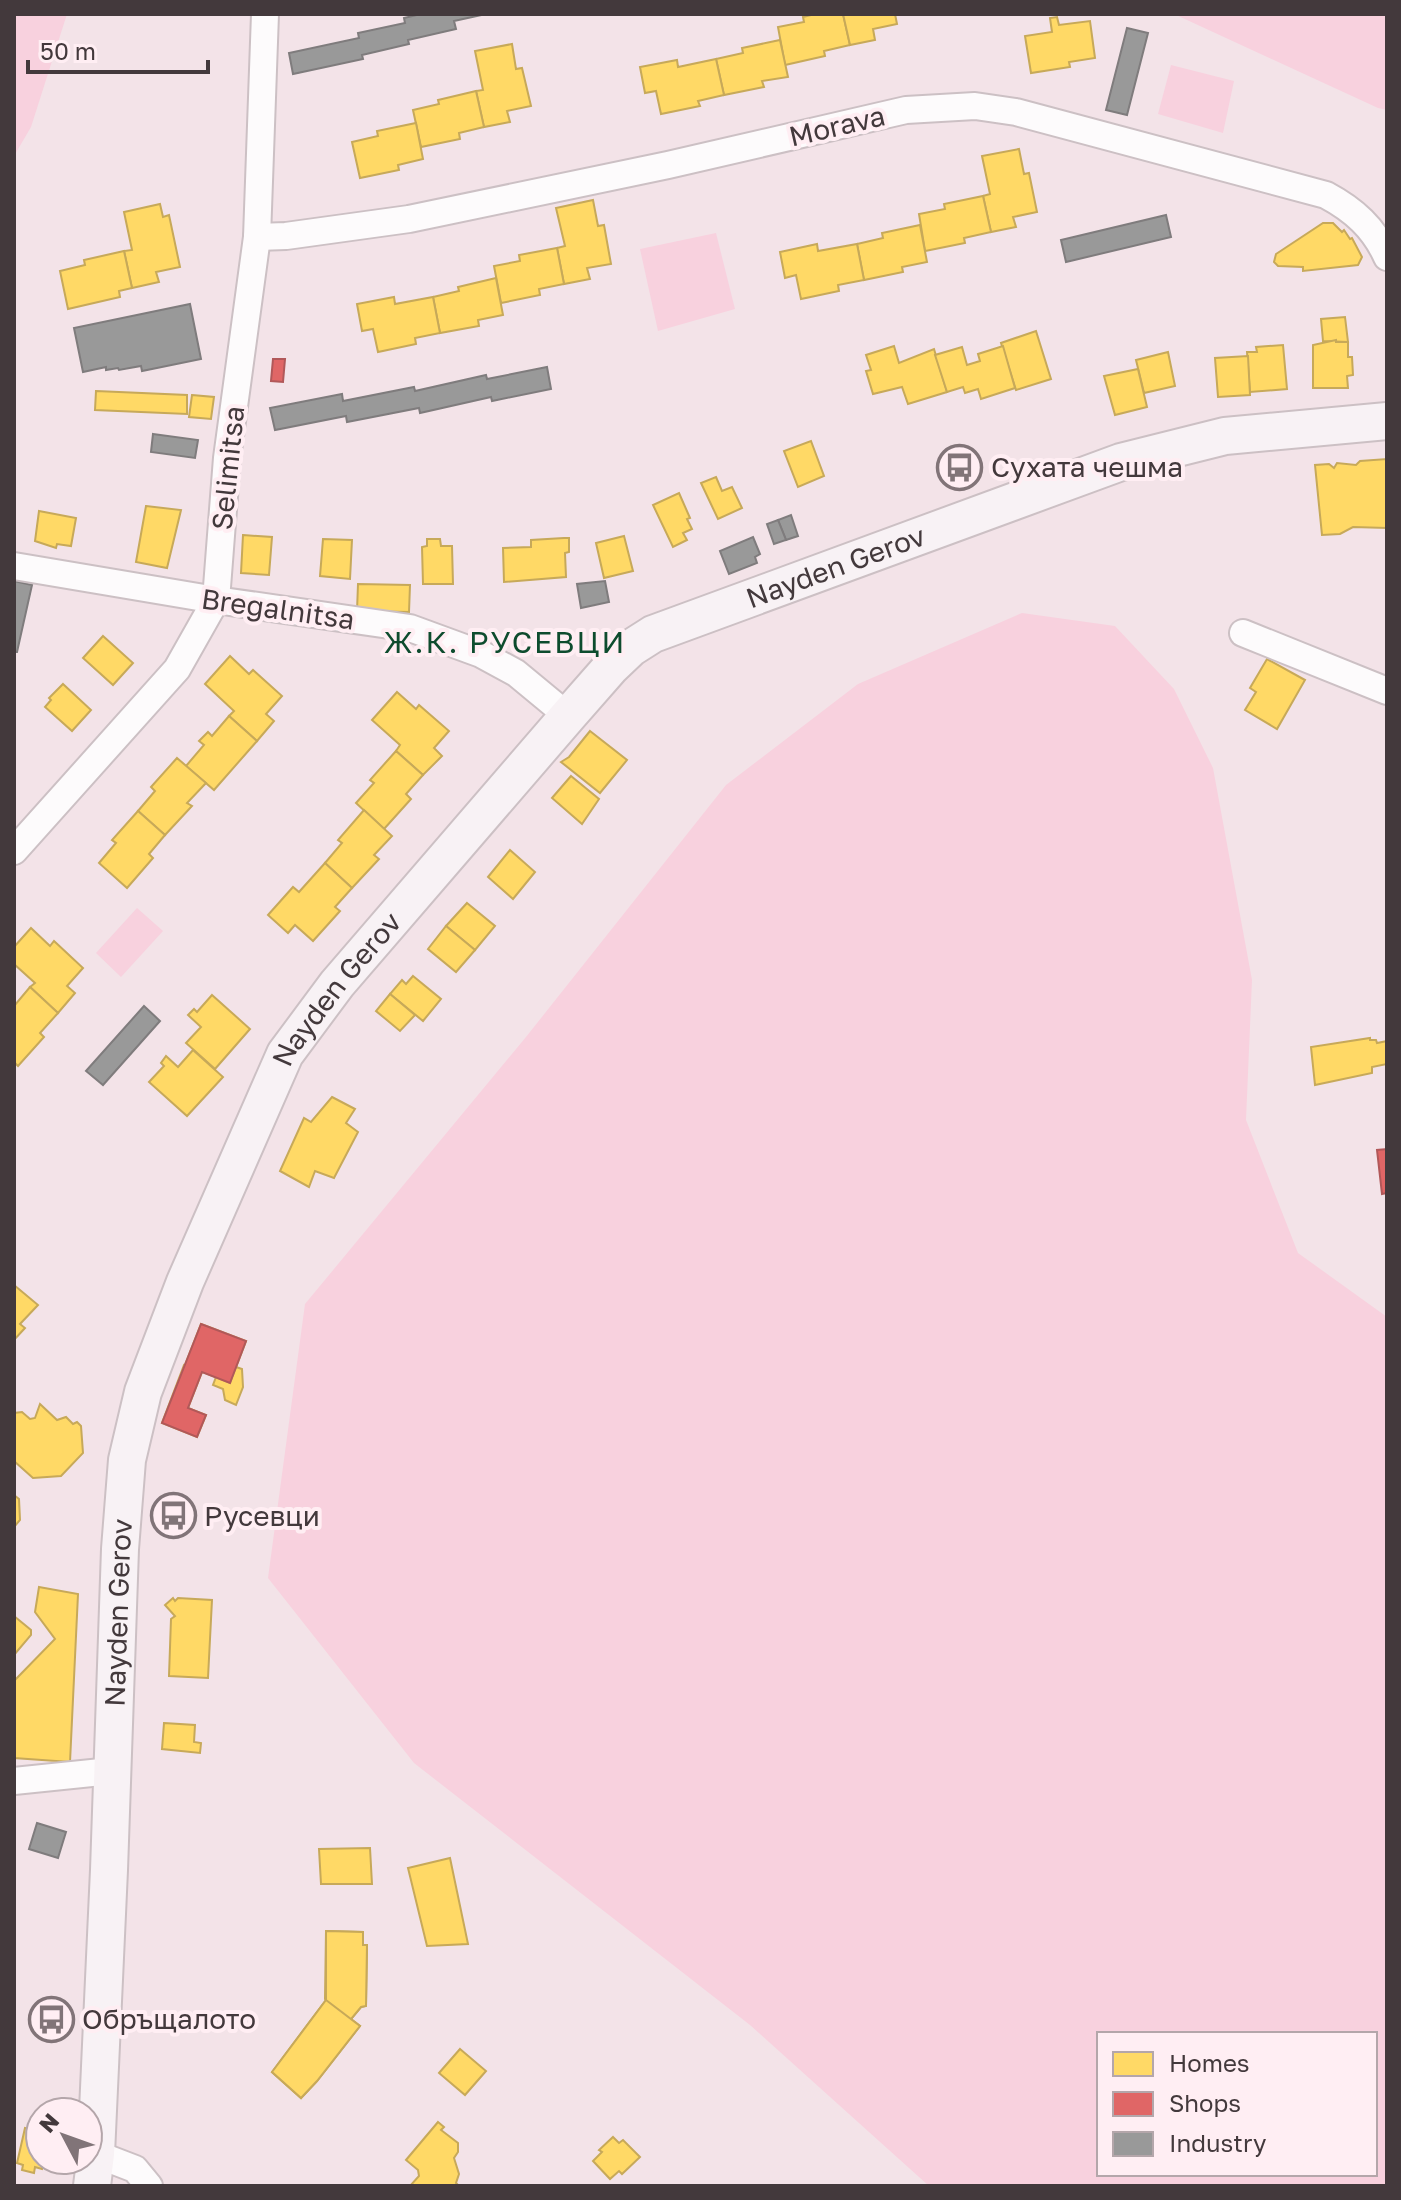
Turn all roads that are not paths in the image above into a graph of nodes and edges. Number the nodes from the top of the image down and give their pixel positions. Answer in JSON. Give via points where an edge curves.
{"nodes":[{"id":1,"x":265,"y":14,"type":"edge"},
{"id":2,"x":257,"y":237,"type":"junction"},
{"id":3,"x":1387,"y":257,"type":"edge"},
{"id":4,"x":1387,"y":421,"type":"edge"},
{"id":5,"x":14,"y":566,"type":"edge"},
{"id":6,"x":216,"y":600,"type":"junction"},
{"id":7,"x":1243,"y":633,"type":"dead end"},
{"id":8,"x":1387,"y":691,"type":"edge"},
{"id":9,"x":568,"y":716,"type":"junction"},
{"id":10,"x":14,"y":851,"type":"edge"},
{"id":11,"x":111,"y":1771,"type":"junction"},
{"id":12,"x":14,"y":1781,"type":"edge"},
{"id":13,"x":98,"y":2096,"type":"edge"},
{"id":14,"x":104,"y":2170,"type":"edge"},
{"id":15,"x":149,"y":2186,"type":"edge"}],
"edges":[{"from":1,"to":2,"type":"street","name":"Selimitsa"},
{"from":2,"to":3,"type":"street","name":"Morava","via":[[409,219],[906,110],[975,106],[1016,112],[1326,195],[1360,217]]},
{"from":2,"to":6,"type":"street","name":"Selimitsa","via":[[227,458]]},
{"from":4,"to":9,"type":"street","name":"Nayden Gerov","via":[[1225,436],[1121,462],[653,634],[611,667]]},
{"from":5,"to":6,"type":"street","name":"Bregalnitsa"},
{"from":6,"to":9,"type":"street","name":"Bregalnitsa","via":[[410,628],[516,673]]},
{"from":6,"to":10,"type":"street","name":"Selimitsa","via":[[177,669]]},
{"from":7,"to":8,"type":"street"},
{"from":9,"to":11,"type":"street","name":"Nayden Gerov","via":[[337,984],[285,1054],[185,1282],[143,1392],[127,1460]]},
{"from":11,"to":12,"type":"street"},
{"from":11,"to":13,"type":"street","name":"Nayden Gerov"},
{"from":14,"to":15,"type":"street","via":[[135,2169]]}]}
